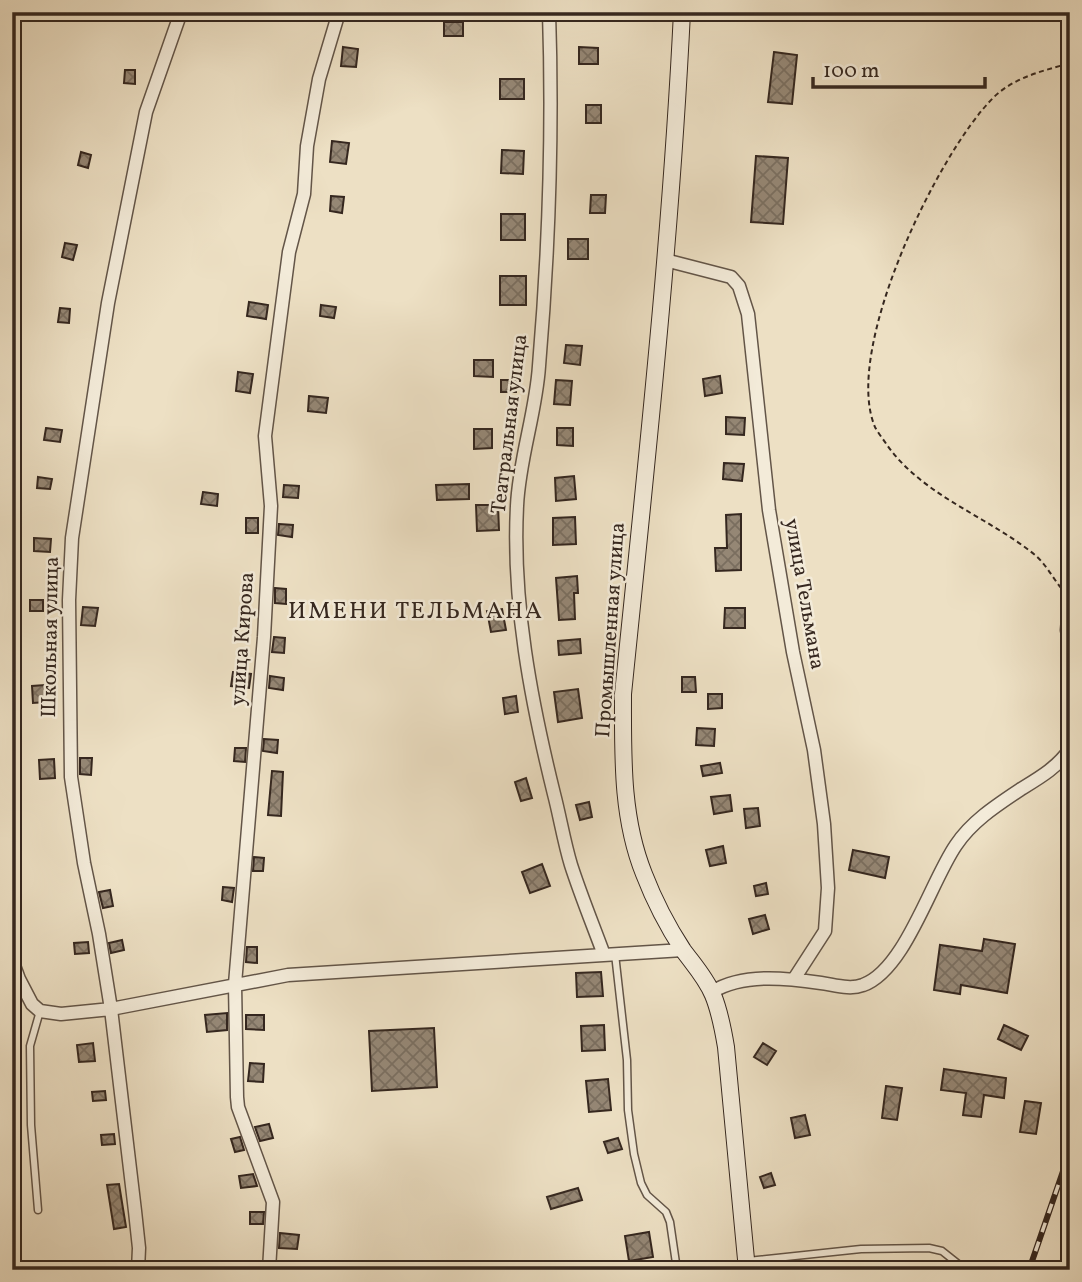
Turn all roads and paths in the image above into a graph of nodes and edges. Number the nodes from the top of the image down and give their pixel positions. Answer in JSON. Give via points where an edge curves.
{"nodes":[{"id":1,"x":181,"y":12,"type":"edge"},
{"id":2,"x":339,"y":12,"type":"edge"},
{"id":3,"x":549,"y":12,"type":"edge"},
{"id":4,"x":682,"y":12,"type":"edge"},
{"id":5,"x":1070,"y":63,"type":"edge"},
{"id":6,"x":665,"y":260,"type":"junction"},
{"id":7,"x":1060,"y":588,"type":"dead end"},
{"id":8,"x":1070,"y":598,"type":"edge"},
{"id":9,"x":1070,"y":645,"type":"edge"},
{"id":10,"x":1070,"y":749,"type":"edge"},
{"id":11,"x":683,"y":950,"type":"junction"},
{"id":12,"x":610,"y":954,"type":"junction"},
{"id":13,"x":12,"y":960,"type":"edge"},
{"id":14,"x":794,"y":979,"type":"junction"},
{"id":15,"x":235,"y":984,"type":"junction"},
{"id":16,"x":712,"y":992,"type":"junction"},
{"id":17,"x":111,"y":1009,"type":"junction"},
{"id":18,"x":40,"y":1011,"type":"junction"},
{"id":19,"x":38,"y":1210,"type":"dead end"},
{"id":20,"x":747,"y":1265,"type":"edge"},
{"id":21,"x":138,"y":1270,"type":"edge"},
{"id":22,"x":269,"y":1270,"type":"edge"},
{"id":23,"x":677,"y":1270,"type":"edge"},
{"id":24,"x":966,"y":1270,"type":"edge"}],
"edges":[{"from":1,"to":17,"type":"street","name":"Школьная улица","via":[[146,112],[108,303],[72,538],[71,777]]},
{"from":2,"to":15,"type":"street","name":"улица Кирова","via":[[319,79],[307,146],[304,194],[289,252],[265,436],[271,506],[267,585]]},
{"from":3,"to":12,"type":"street","name":"Театральная улица","via":[[548,212],[539,369],[517,507],[520,603],[530,690],[571,865]]},
{"from":4,"to":6,"type":"street","name":"Промышленная улица"},
{"from":5,"to":7,"type":"path","via":[[1012,83],[962,136],[920,209],[903,251],[879,318],[869,374],[875,427],[898,460],[924,483],[1037,556]]},
{"from":6,"to":11,"type":"street","name":"Промышленная улица","via":[[623,694],[623,750],[633,844],[644,876]]},
{"from":6,"to":14,"type":"street","name":"улица Тельмана","via":[[731,277],[739,286],[748,314],[769,510],[814,750],[827,876],[825,931]]},
{"from":8,"to":9,"type":"street"},
{"from":10,"to":14,"type":"street","via":[[1048,772],[967,831],[948,857],[902,946],[875,979],[852,988]]},
{"from":11,"to":12,"type":"street"},
{"from":11,"to":16,"type":"street","name":"Промышленная улица"},
{"from":12,"to":15,"type":"street","via":[[288,975]]},
{"from":12,"to":23,"type":"lane","via":[[627,1059],[634,1154],[647,1195],[670,1222]]},
{"from":13,"to":18,"type":"street","via":[[32,1004]]},
{"from":14,"to":16,"type":"street","via":[[736,981]]},
{"from":15,"to":17,"type":"street"},
{"from":15,"to":22,"type":"street","name":"улица Кирова","via":[[238,1107],[273,1202]]},
{"from":16,"to":20,"type":"street","name":"Промышленная улица","via":[[726,1047]]},
{"from":17,"to":18,"type":"street","via":[[61,1014]]},
{"from":17,"to":21,"type":"street","name":"Школьная улица"},
{"from":18,"to":19,"type":"lane","via":[[30,1046]]},
{"from":20,"to":24,"type":"lane","via":[[861,1250],[929,1248],[942,1251]]}]}
